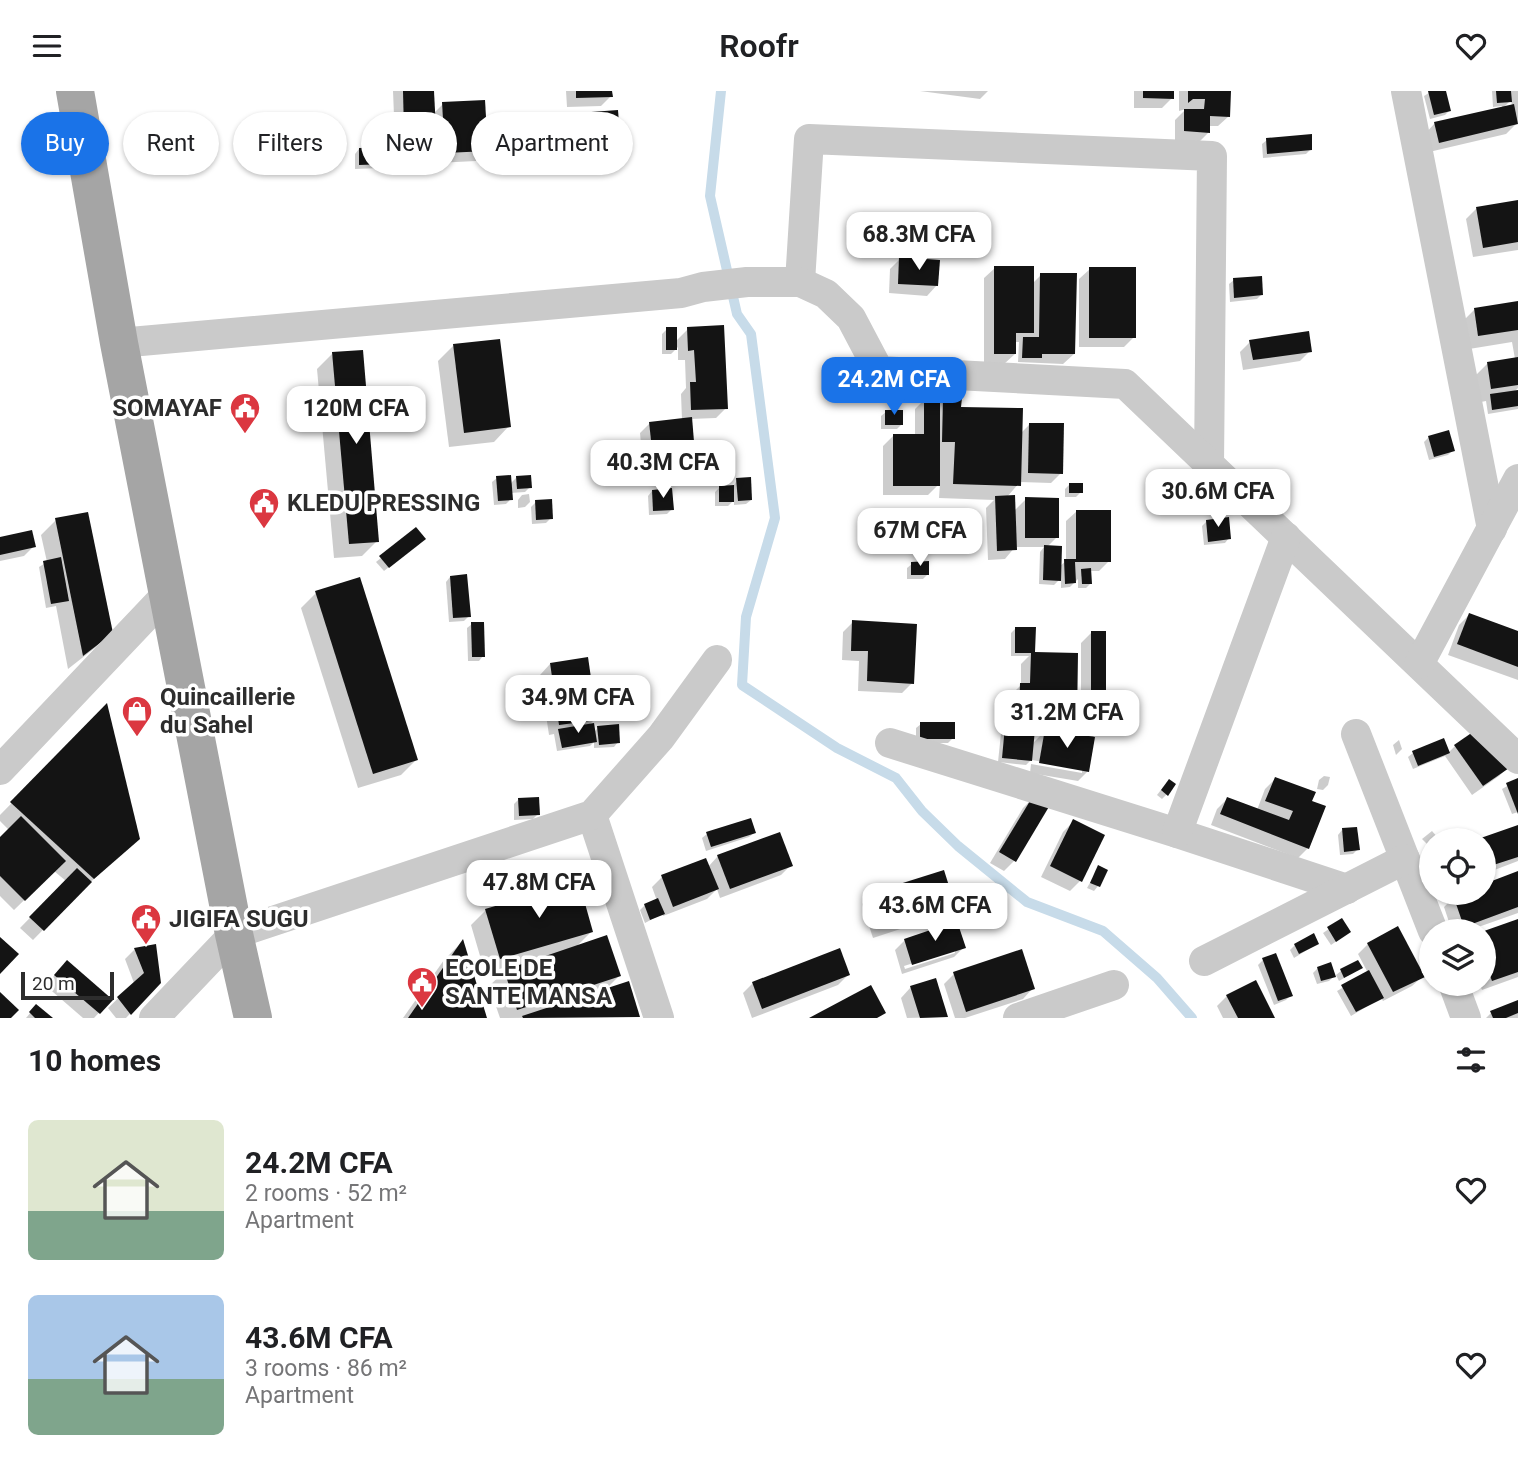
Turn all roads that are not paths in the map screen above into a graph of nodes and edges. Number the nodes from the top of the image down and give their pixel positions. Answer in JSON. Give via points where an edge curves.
{"nodes":[{"id":1,"x":75,"y":91,"type":"edge"},
{"id":2,"x":1406,"y":91,"type":"edge"},
{"id":3,"x":800,"y":282,"type":"junction"},
{"id":4,"x":119,"y":343,"type":"junction"},
{"id":5,"x":1209,"y":464,"type":"junction"},
{"id":6,"x":1518,"y":479,"type":"edge"},
{"id":7,"x":1492,"y":529,"type":"junction"},
{"id":8,"x":1286,"y":537,"type":"junction"},
{"id":9,"x":168,"y":593,"type":"junction"},
{"id":10,"x":718,"y":660,"type":"dead end"},
{"id":11,"x":1419,"y":664,"type":"junction"},
{"id":12,"x":1356,"y":734,"type":"dead end"},
{"id":13,"x":890,"y":743,"type":"dead end"},
{"id":14,"x":1518,"y":759,"type":"edge"},
{"id":15,"x":0,"y":770,"type":"edge"},
{"id":16,"x":592,"y":815,"type":"junction"},
{"id":17,"x":1177,"y":833,"type":"junction"},
{"id":18,"x":1405,"y":859,"type":"junction"},
{"id":19,"x":1347,"y":889,"type":"junction"},
{"id":20,"x":1428,"y":919,"type":"edge"},
{"id":21,"x":234,"y":935,"type":"junction"},
{"id":22,"x":1204,"y":961,"type":"dead end"},
{"id":23,"x":1114,"y":985,"type":"dead end"},
{"id":24,"x":1458,"y":996,"type":"edge"},
{"id":25,"x":154,"y":1018,"type":"edge"},
{"id":26,"x":253,"y":1018,"type":"edge"},
{"id":27,"x":659,"y":1018,"type":"edge"},
{"id":28,"x":1018,"y":1018,"type":"edge"},
{"id":29,"x":1466,"y":1018,"type":"edge"}],
"edges":[{"from":1,"to":4,"type":"main road"},
{"from":2,"to":7,"type":"street"},
{"from":3,"to":4,"type":"street","via":[[747,282],[681,293]]},
{"from":3,"to":5,"type":"street","via":[[826,294],[851,318],[879,371],[1125,384]]},
{"from":3,"to":5,"type":"street","via":[[809,139],[1212,156]]},
{"from":4,"to":9,"type":"main road"},
{"from":5,"to":8,"type":"street"},
{"from":6,"to":7,"type":"street"},
{"from":7,"to":11,"type":"street"},
{"from":8,"to":11,"type":"street"},
{"from":8,"to":17,"type":"street"},
{"from":9,"to":15,"type":"street"},
{"from":9,"to":21,"type":"main road"},
{"from":10,"to":16,"type":"street","via":[[661,737]]},
{"from":11,"to":14,"type":"street"},
{"from":12,"to":18,"type":"street"},
{"from":13,"to":17,"type":"street"},
{"from":16,"to":21,"type":"street"},
{"from":16,"to":27,"type":"street"},
{"from":17,"to":19,"type":"street"},
{"from":18,"to":19,"type":"street"},
{"from":18,"to":20,"type":"street"},
{"from":19,"to":22,"type":"street"},
{"from":21,"to":25,"type":"street"},
{"from":21,"to":26,"type":"main road"},
{"from":23,"to":28,"type":"street"},
{"from":24,"to":29,"type":"street"}]}
